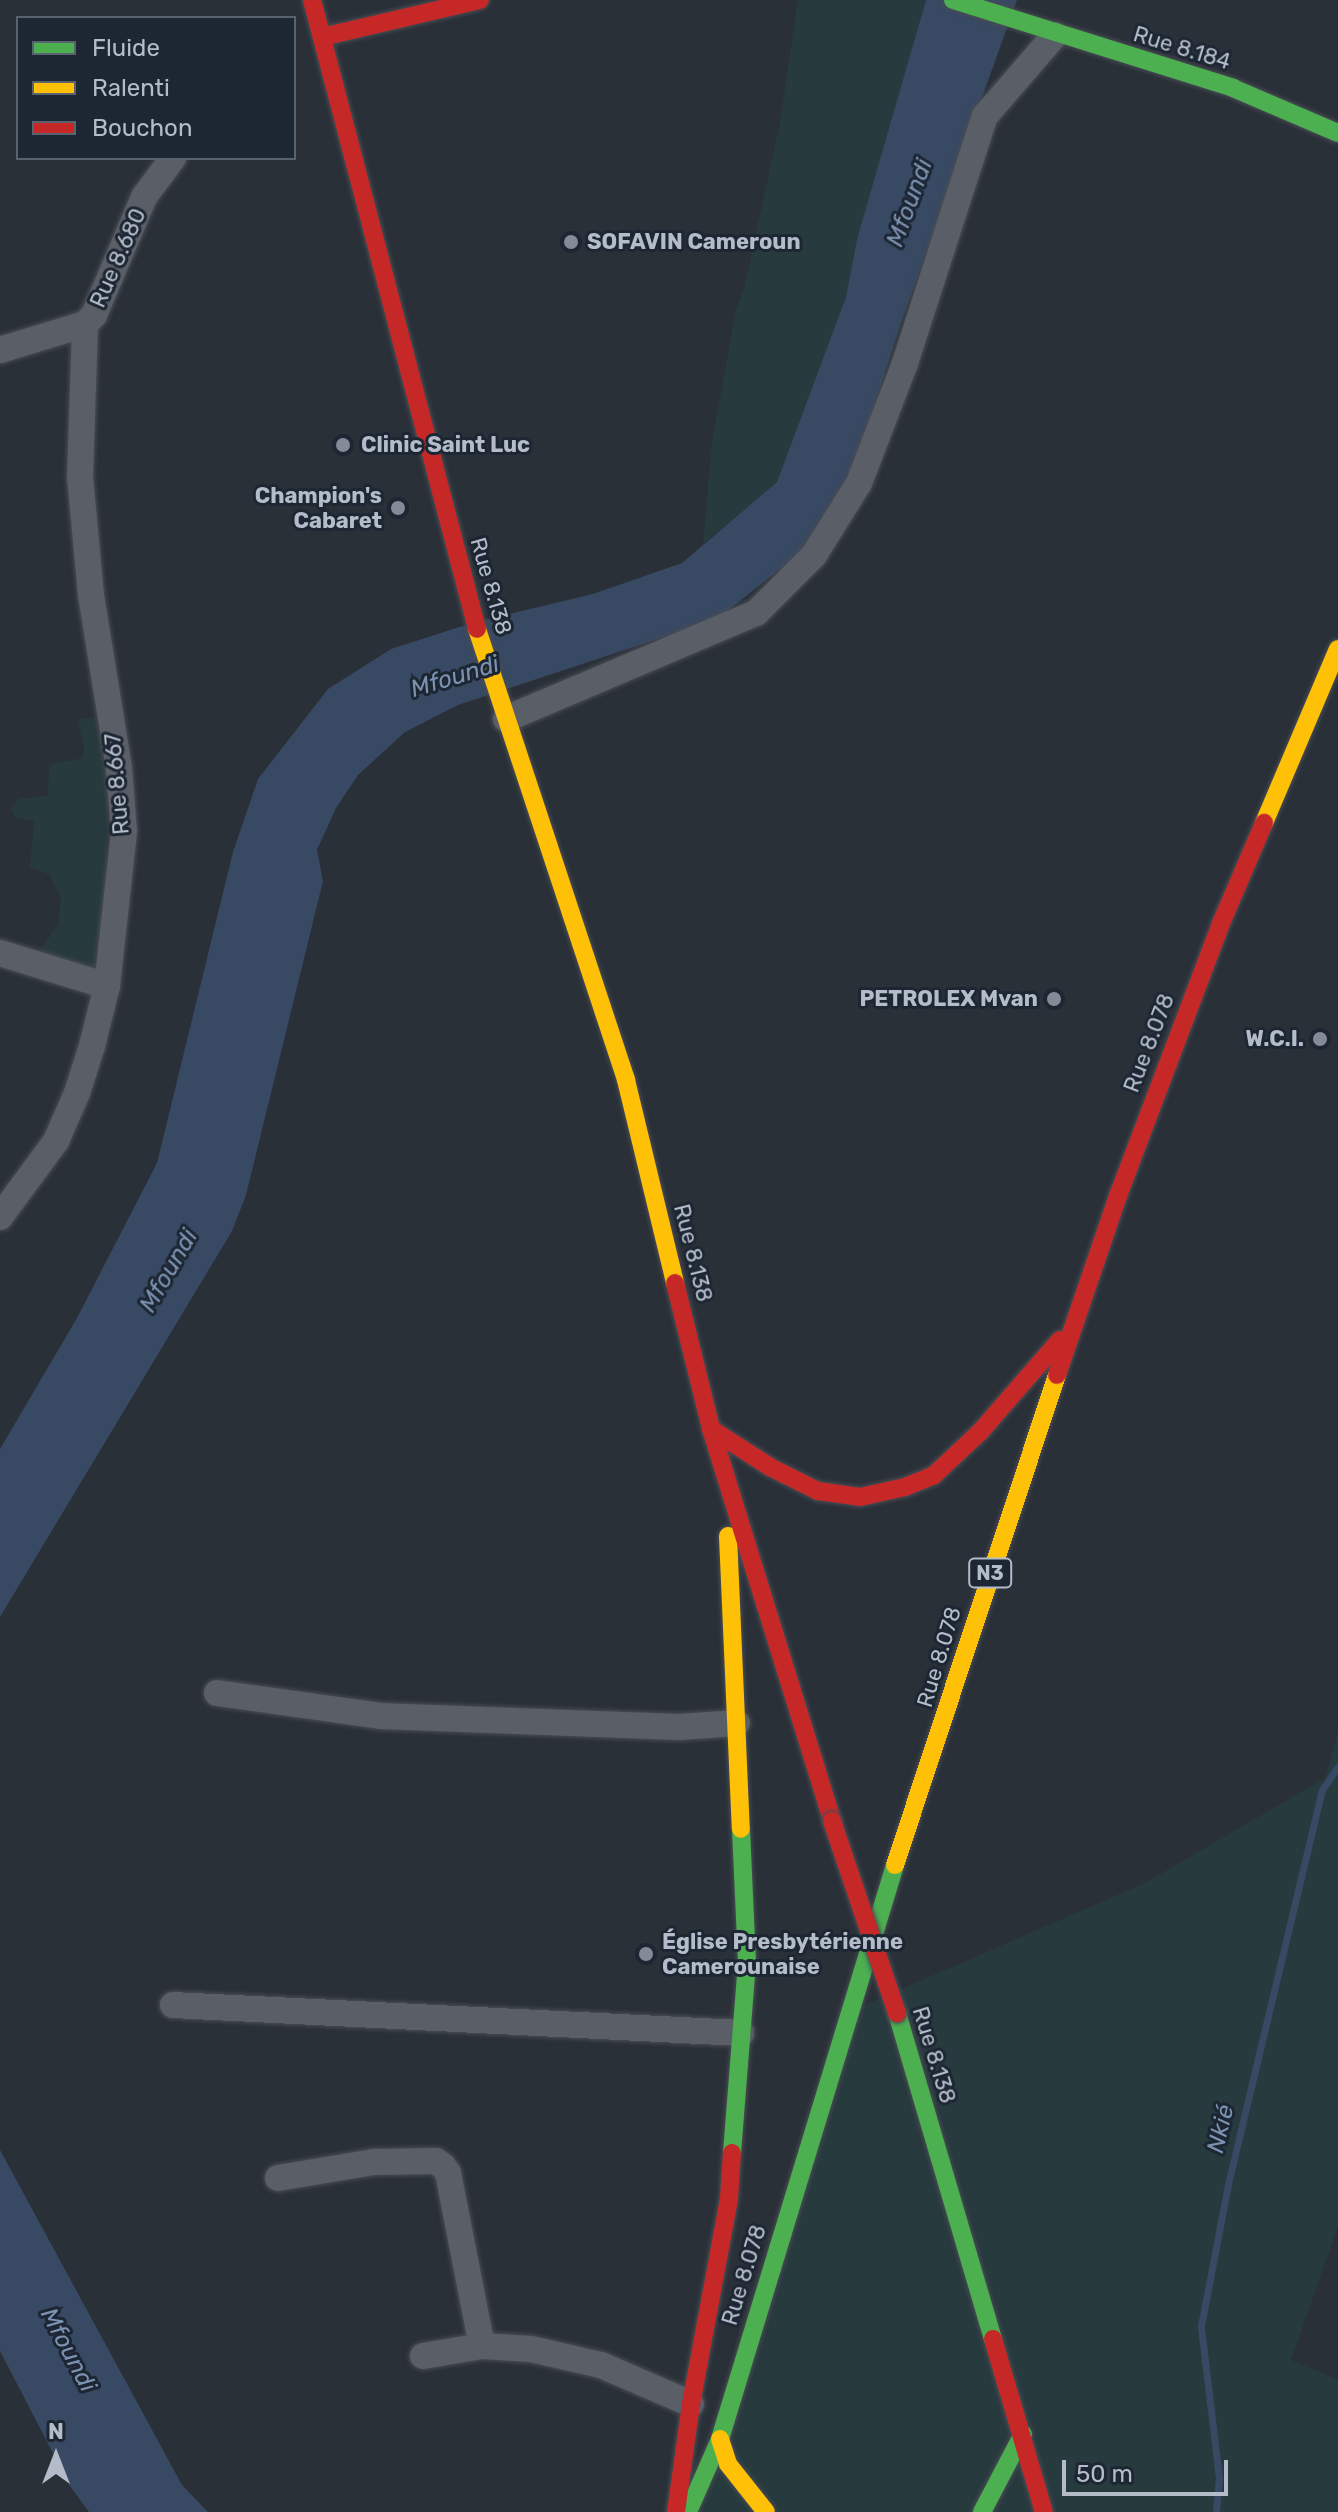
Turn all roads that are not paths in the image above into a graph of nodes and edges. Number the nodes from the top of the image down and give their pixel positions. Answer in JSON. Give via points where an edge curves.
{"nodes":[{"id":1,"x":480,"y":0,"type":"edge"},
{"id":2,"x":953,"y":0,"type":"edge"},
{"id":3,"x":313,"y":2,"type":"edge"},
{"id":4,"x":1025,"y":14,"type":"edge"},
{"id":5,"x":296,"y":23,"type":"edge"},
{"id":6,"x":1055,"y":35,"type":"junction"},
{"id":7,"x":322,"y":37,"type":"junction"},
{"id":8,"x":1338,"y":133,"type":"edge"},
{"id":9,"x":172,"y":160,"type":"edge"},
{"id":10,"x":85,"y":324,"type":"junction"},
{"id":11,"x":0,"y":350,"type":"edge"},
{"id":12,"x":1338,"y":649,"type":"edge"},
{"id":13,"x":504,"y":712,"type":"junction"},
{"id":14,"x":0,"y":953,"type":"edge"},
{"id":15,"x":107,"y":986,"type":"junction"},
{"id":16,"x":9,"y":1189,"type":"edge"},
{"id":17,"x":0,"y":1217,"type":"edge"},
{"id":18,"x":1075,"y":1323,"type":"junction"},
{"id":19,"x":711,"y":1429,"type":"junction"},
{"id":20,"x":724,"y":1475,"type":"junction"},
{"id":21,"x":217,"y":1693,"type":"dead end"},
{"id":22,"x":737,"y":1723,"type":"junction"},
{"id":23,"x":173,"y":2005,"type":"dead end"},
{"id":24,"x":741,"y":2033,"type":"junction"},
{"id":25,"x":278,"y":2178,"type":"dead end"},
{"id":26,"x":482,"y":2346,"type":"junction"},
{"id":27,"x":423,"y":2356,"type":"dead end"},
{"id":28,"x":691,"y":2404,"type":"junction"},
{"id":29,"x":1023,"y":2434,"type":"junction"},
{"id":30,"x":720,"y":2439,"type":"junction"},
{"id":31,"x":676,"y":2512,"type":"edge"},
{"id":32,"x":688,"y":2512,"type":"edge"},
{"id":33,"x":766,"y":2512,"type":"edge"},
{"id":34,"x":982,"y":2512,"type":"edge"},
{"id":35,"x":1044,"y":2512,"type":"edge"}],
"edges":[{"from":1,"to":7,"type":"main road"},
{"from":2,"to":4,"type":"main road","name":"Rue 8.184"},
{"from":3,"to":5,"type":"street"},
{"from":3,"to":7,"type":"main road","name":"Rue 8.138"},
{"from":4,"to":6,"type":"main road","name":"Rue 8.184"},
{"from":6,"to":8,"type":"main road","name":"Rue 8.184","via":[[1233,88]]},
{"from":6,"to":13,"type":"street","via":[[985,116],[905,363],[859,483],[814,555],[756,613]]},
{"from":7,"to":13,"type":"main road","name":"Rue 8.138","via":[[468,601]]},
{"from":9,"to":10,"type":"street","name":"Rue 8.680","via":[[144,197],[94,315]]},
{"from":10,"to":11,"type":"street","name":"Rue 8.680"},
{"from":10,"to":15,"type":"street","name":"Rue 8.667","via":[[80,477],[124,831]]},
{"from":12,"to":18,"type":"main road","name":"Rue 8.078","number":"N3","via":[[1222,921]]},
{"from":13,"to":19,"type":"main road","name":"Rue 8.138","via":[[626,1080]]},
{"from":14,"to":15,"type":"street"},
{"from":15,"to":16,"type":"street","name":"Rue 8.667","via":[[77,1093],[56,1141]]},
{"from":16,"to":17,"type":"street","name":"Rue 8.667"},
{"from":18,"to":19,"type":"main road","via":[[980,1432],[934,1475],[905,1487],[860,1497],[818,1491]]},
{"from":18,"to":30,"type":"main road","name":"Rue 8.078","number":"N3","via":[[902,1842]]},
{"from":19,"to":20,"type":"main road","name":"Rue 8.138"},
{"from":20,"to":22,"type":"main road"},
{"from":20,"to":29,"type":"main road","name":"Rue 8.138","bridge":true,"via":[[897,2013]]},
{"from":21,"to":22,"type":"street","via":[[380,1716],[679,1727]]},
{"from":22,"to":24,"type":"main road","via":[[747,1962]]},
{"from":23,"to":24,"type":"street"},
{"from":24,"to":28,"type":"main road","via":[[729,2198]]},
{"from":25,"to":26,"type":"street","via":[[374,2162],[436,2161],[443,2166]]},
{"from":26,"to":27,"type":"street"},
{"from":26,"to":28,"type":"street","via":[[531,2349],[601,2365]]},
{"from":28,"to":31,"type":"main road"},
{"from":29,"to":34,"type":"main road"},
{"from":29,"to":35,"type":"main road","name":"Rue 8.138"},
{"from":30,"to":32,"type":"main road","name":"Rue 8.078","number":"N3"},
{"from":30,"to":33,"type":"main road","via":[[728,2464]]}]}
